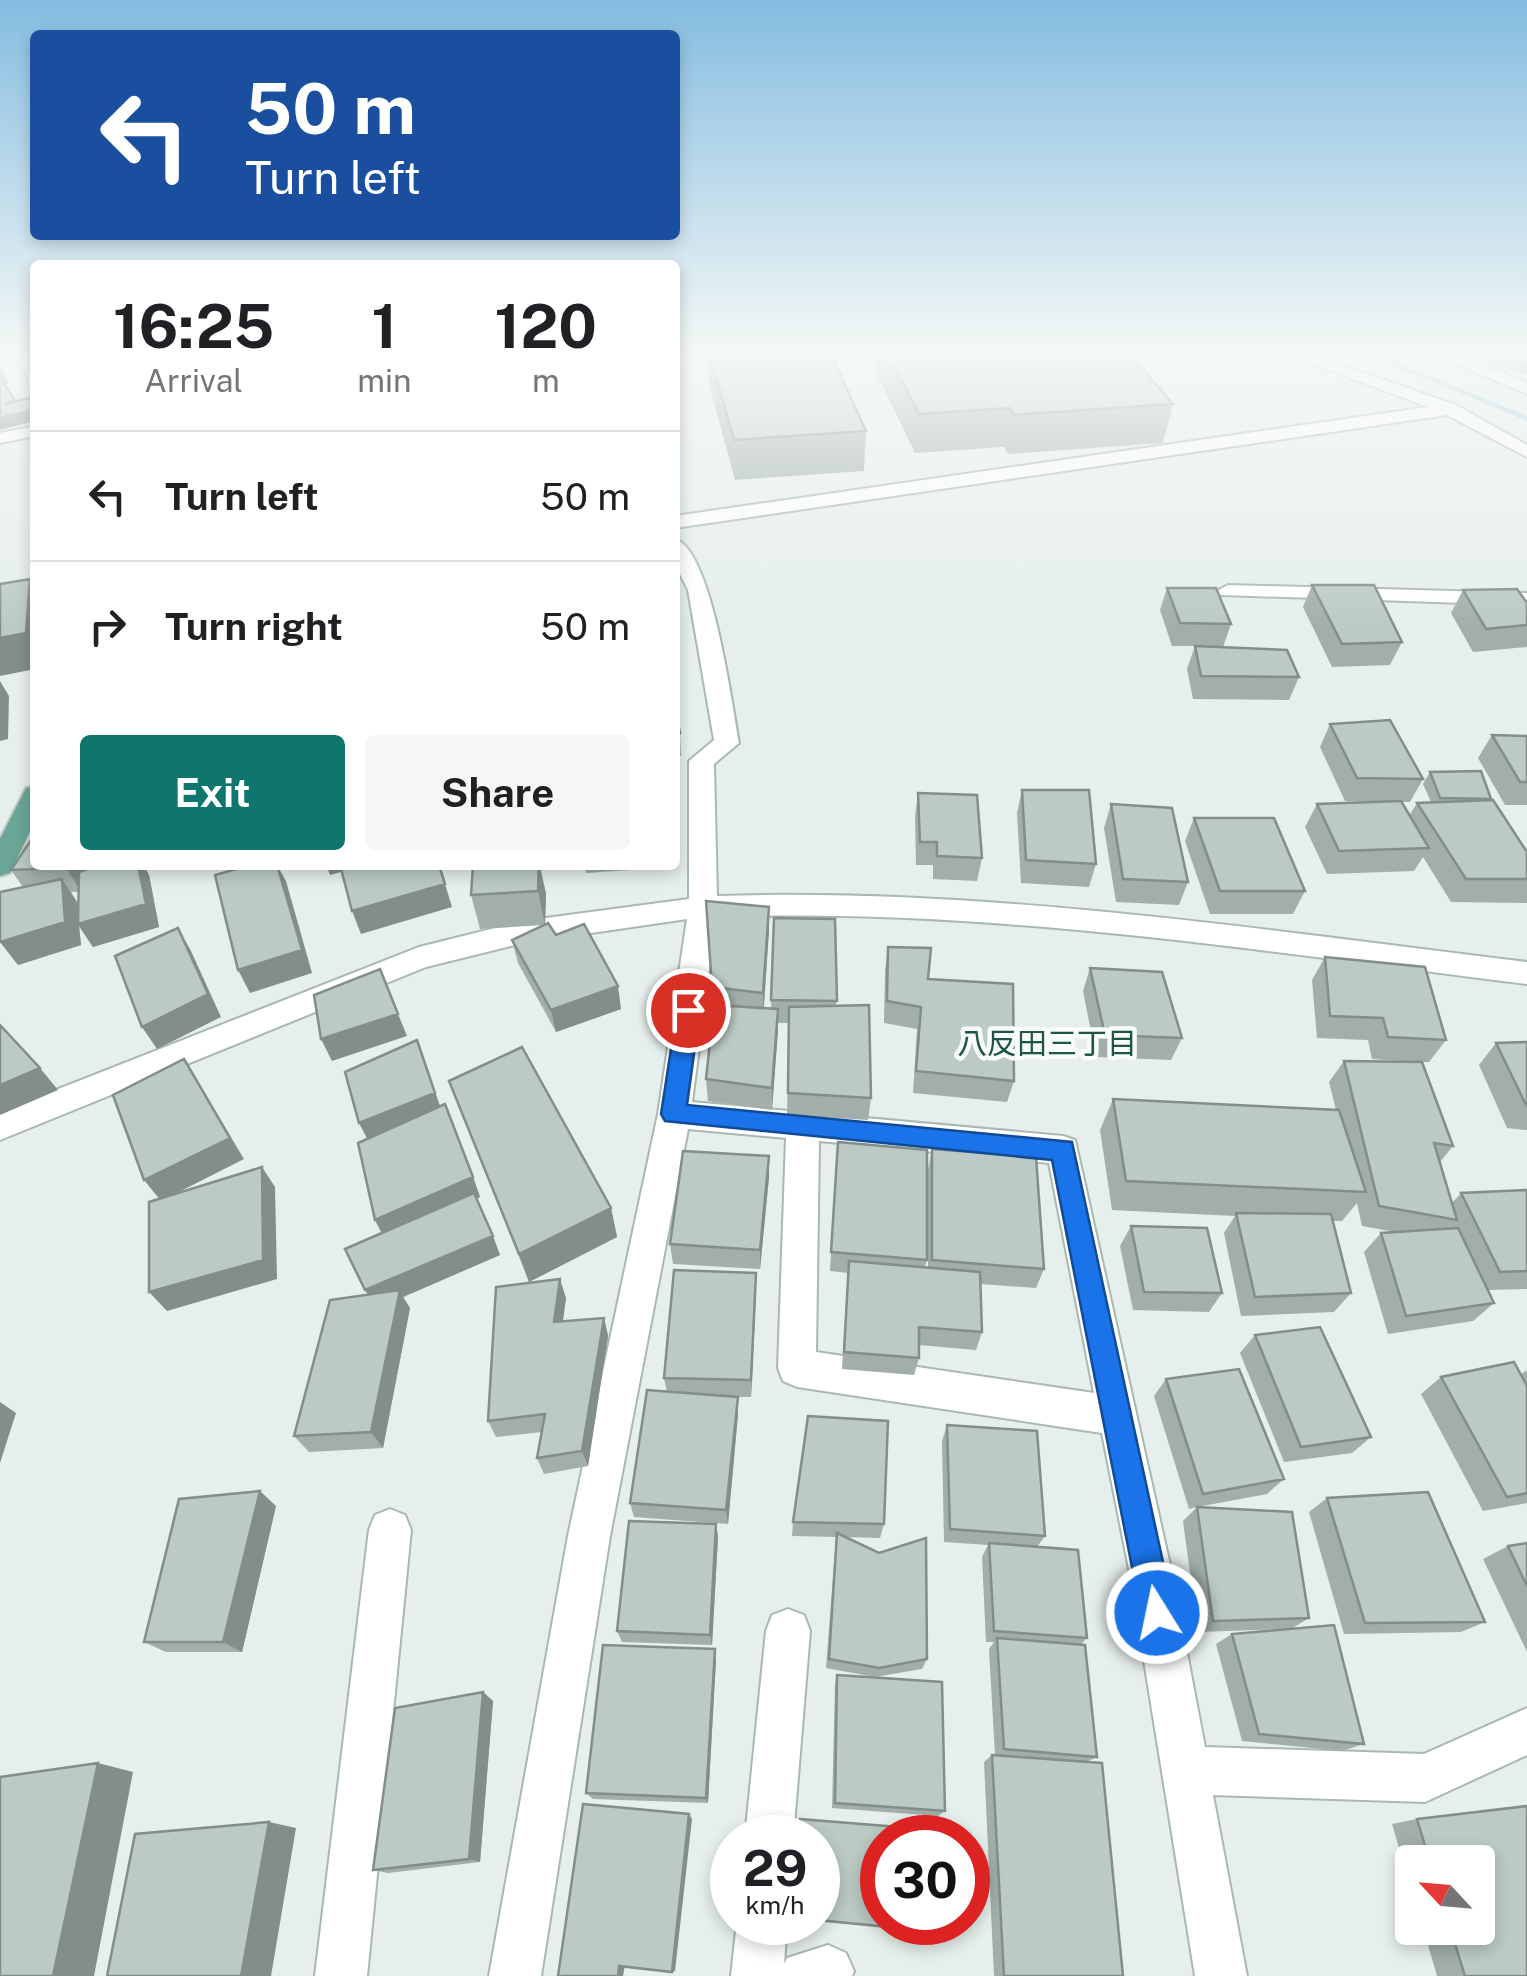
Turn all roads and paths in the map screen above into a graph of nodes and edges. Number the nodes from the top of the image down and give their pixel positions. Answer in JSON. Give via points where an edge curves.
{"nodes":[{"id":1,"x":1208,"y":444,"type":"edge"},
{"id":2,"x":680,"y":521,"type":"edge"},
{"id":3,"x":680,"y":565,"type":"edge"},
{"id":4,"x":1228,"y":590,"type":"dead end"},
{"id":5,"x":687,"y":592,"type":"edge"},
{"id":6,"x":1527,"y":599,"type":"edge"},
{"id":7,"x":25,"y":834,"type":"edge"},
{"id":8,"x":0,"y":866,"type":"edge"},
{"id":9,"x":703,"y":907,"type":"junction"},
{"id":10,"x":1527,"y":973,"type":"edge"},
{"id":11,"x":674,"y":1114,"type":"junction"},
{"id":12,"x":0,"y":1126,"type":"edge"},
{"id":13,"x":803,"y":1126,"type":"junction"},
{"id":14,"x":1120,"y":1416,"type":"junction"},
{"id":15,"x":390,"y":1530,"type":"dead end"},
{"id":16,"x":788,"y":1631,"type":"dead end"},
{"id":17,"x":1527,"y":1731,"type":"edge"},
{"id":18,"x":1185,"y":1770,"type":"junction"},
{"id":19,"x":772,"y":1815,"type":"edge"},
{"id":20,"x":760,"y":1945,"type":"edge"},
{"id":21,"x":341,"y":1976,"type":"edge"},
{"id":22,"x":515,"y":1976,"type":"edge"},
{"id":23,"x":757,"y":1976,"type":"edge"},
{"id":24,"x":1221,"y":1976,"type":"edge"}],
"edges":[{"from":1,"to":2,"type":"street"},
{"from":3,"to":5,"type":"street"},
{"from":4,"to":6,"type":"street"},
{"from":5,"to":9,"type":"street","via":[[727,743],[701,761]]},
{"from":7,"to":8,"type":"main road"},
{"from":9,"to":10,"type":"street","via":[[818,903],[1158,928]]},
{"from":9,"to":11,"type":"street"},
{"from":9,"to":12,"type":"street","via":[[523,932],[419,958]]},
{"from":11,"to":13,"type":"street"},
{"from":11,"to":22,"type":"street","via":[[589,1536]]},
{"from":13,"to":14,"type":"street","via":[[1062,1150]]},
{"from":13,"to":14,"type":"street","via":[[797,1368]]},
{"from":14,"to":18,"type":"street"},
{"from":15,"to":21,"type":"street"},
{"from":16,"to":19,"type":"street"},
{"from":17,"to":18,"type":"street","via":[[1425,1778]]},
{"from":18,"to":24,"type":"street"},
{"from":20,"to":23,"type":"street"}]}
